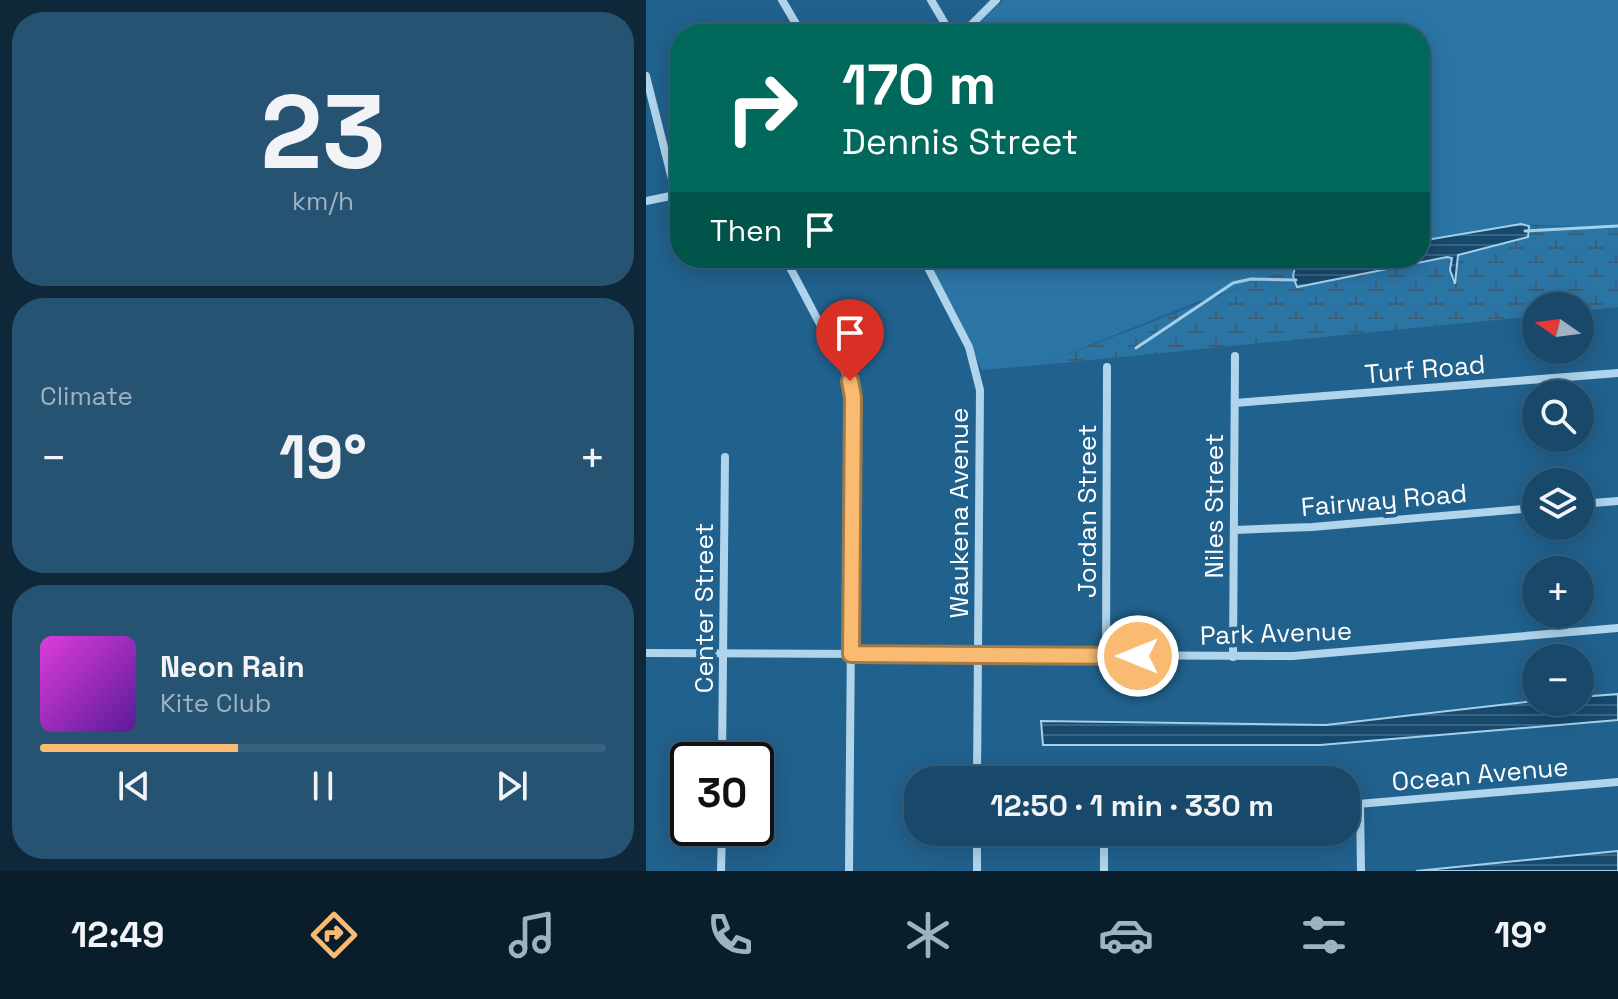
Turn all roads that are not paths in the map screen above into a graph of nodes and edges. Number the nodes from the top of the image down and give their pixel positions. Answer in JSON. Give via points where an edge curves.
{"nodes":[{"id":1,"x":782,"y":0,"type":"edge"},
{"id":2,"x":931,"y":0,"type":"edge"},
{"id":3,"x":996,"y":0,"type":"edge"},
{"id":4,"x":796,"y":24,"type":"edge"},
{"id":5,"x":945,"y":24,"type":"edge"},
{"id":6,"x":972,"y":24,"type":"edge"},
{"id":7,"x":646,"y":76,"type":"edge"},
{"id":8,"x":670,"y":164,"type":"edge"},
{"id":9,"x":670,"y":196,"type":"edge"},
{"id":10,"x":646,"y":201,"type":"edge"},
{"id":11,"x":790,"y":268,"type":"edge"},
{"id":12,"x":928,"y":268,"type":"edge"},
{"id":13,"x":1235,"y":356,"type":"dead end"},
{"id":14,"x":1107,"y":367,"type":"dead end"},
{"id":15,"x":1618,"y":373,"type":"edge"},
{"id":16,"x":1235,"y":403,"type":"junction"},
{"id":17,"x":725,"y":457,"type":"dead end"},
{"id":18,"x":1618,"y":501,"type":"edge"},
{"id":19,"x":1594,"y":503,"type":"edge"},
{"id":20,"x":1522,"y":509,"type":"edge"},
{"id":21,"x":1234,"y":530,"type":"junction"},
{"id":22,"x":1618,"y":628,"type":"edge"},
{"id":23,"x":646,"y":653,"type":"edge"},
{"id":24,"x":723,"y":653,"type":"junction"},
{"id":25,"x":851,"y":654,"type":"junction"},
{"id":26,"x":978,"y":655,"type":"junction"},
{"id":27,"x":1106,"y":656,"type":"junction"},
{"id":28,"x":1233,"y":657,"type":"junction"},
{"id":29,"x":722,"y":742,"type":"edge"},
{"id":30,"x":977,"y":766,"type":"edge"},
{"id":31,"x":1618,"y":782,"type":"edge"},
{"id":32,"x":1360,"y":804,"type":"joint"},
{"id":33,"x":722,"y":846,"type":"edge"},
{"id":34,"x":977,"y":846,"type":"edge"},
{"id":35,"x":1104,"y":846,"type":"edge"},
{"id":36,"x":721,"y":871,"type":"edge"},
{"id":37,"x":849,"y":871,"type":"edge"},
{"id":38,"x":977,"y":871,"type":"edge"},
{"id":39,"x":1104,"y":871,"type":"edge"},
{"id":40,"x":1361,"y":871,"type":"edge"}],
"edges":[{"from":1,"to":4,"type":"street"},
{"from":2,"to":5,"type":"street"},
{"from":3,"to":6,"type":"street"},
{"from":7,"to":8,"type":"street"},
{"from":9,"to":10,"type":"street"},
{"from":11,"to":25,"type":"street","via":[[850,381],[853,397]]},
{"from":12,"to":26,"type":"street","name":"Waukena Avenue","via":[[969,347],[980,390]]},
{"from":13,"to":16,"type":"street","name":"Niles Street"},
{"from":14,"to":27,"type":"street","name":"Jordan Street"},
{"from":15,"to":16,"type":"street","name":"Turf Road"},
{"from":16,"to":21,"type":"street","name":"Niles Street"},
{"from":17,"to":24,"type":"street","name":"Center Street"},
{"from":18,"to":19,"type":"street"},
{"from":20,"to":21,"type":"street","name":"Fairway Road"},
{"from":21,"to":28,"type":"street","name":"Niles Street"},
{"from":22,"to":28,"type":"street","name":"Park Avenue"},
{"from":23,"to":24,"type":"street","name":"Park Avenue"},
{"from":24,"to":25,"type":"street","name":"Park Avenue"},
{"from":24,"to":29,"type":"street","name":"Center Street"},
{"from":25,"to":26,"type":"street","name":"Park Avenue"},
{"from":25,"to":37,"type":"street"},
{"from":26,"to":27,"type":"street","name":"Park Avenue"},
{"from":26,"to":30,"type":"street","name":"Waukena Avenue"},
{"from":27,"to":28,"type":"street","name":"Park Avenue"},
{"from":31,"to":32,"type":"street","name":"Ocean Avenue"},
{"from":32,"to":40,"type":"street"},
{"from":33,"to":36,"type":"street"},
{"from":34,"to":38,"type":"street"},
{"from":35,"to":39,"type":"street"}]}
